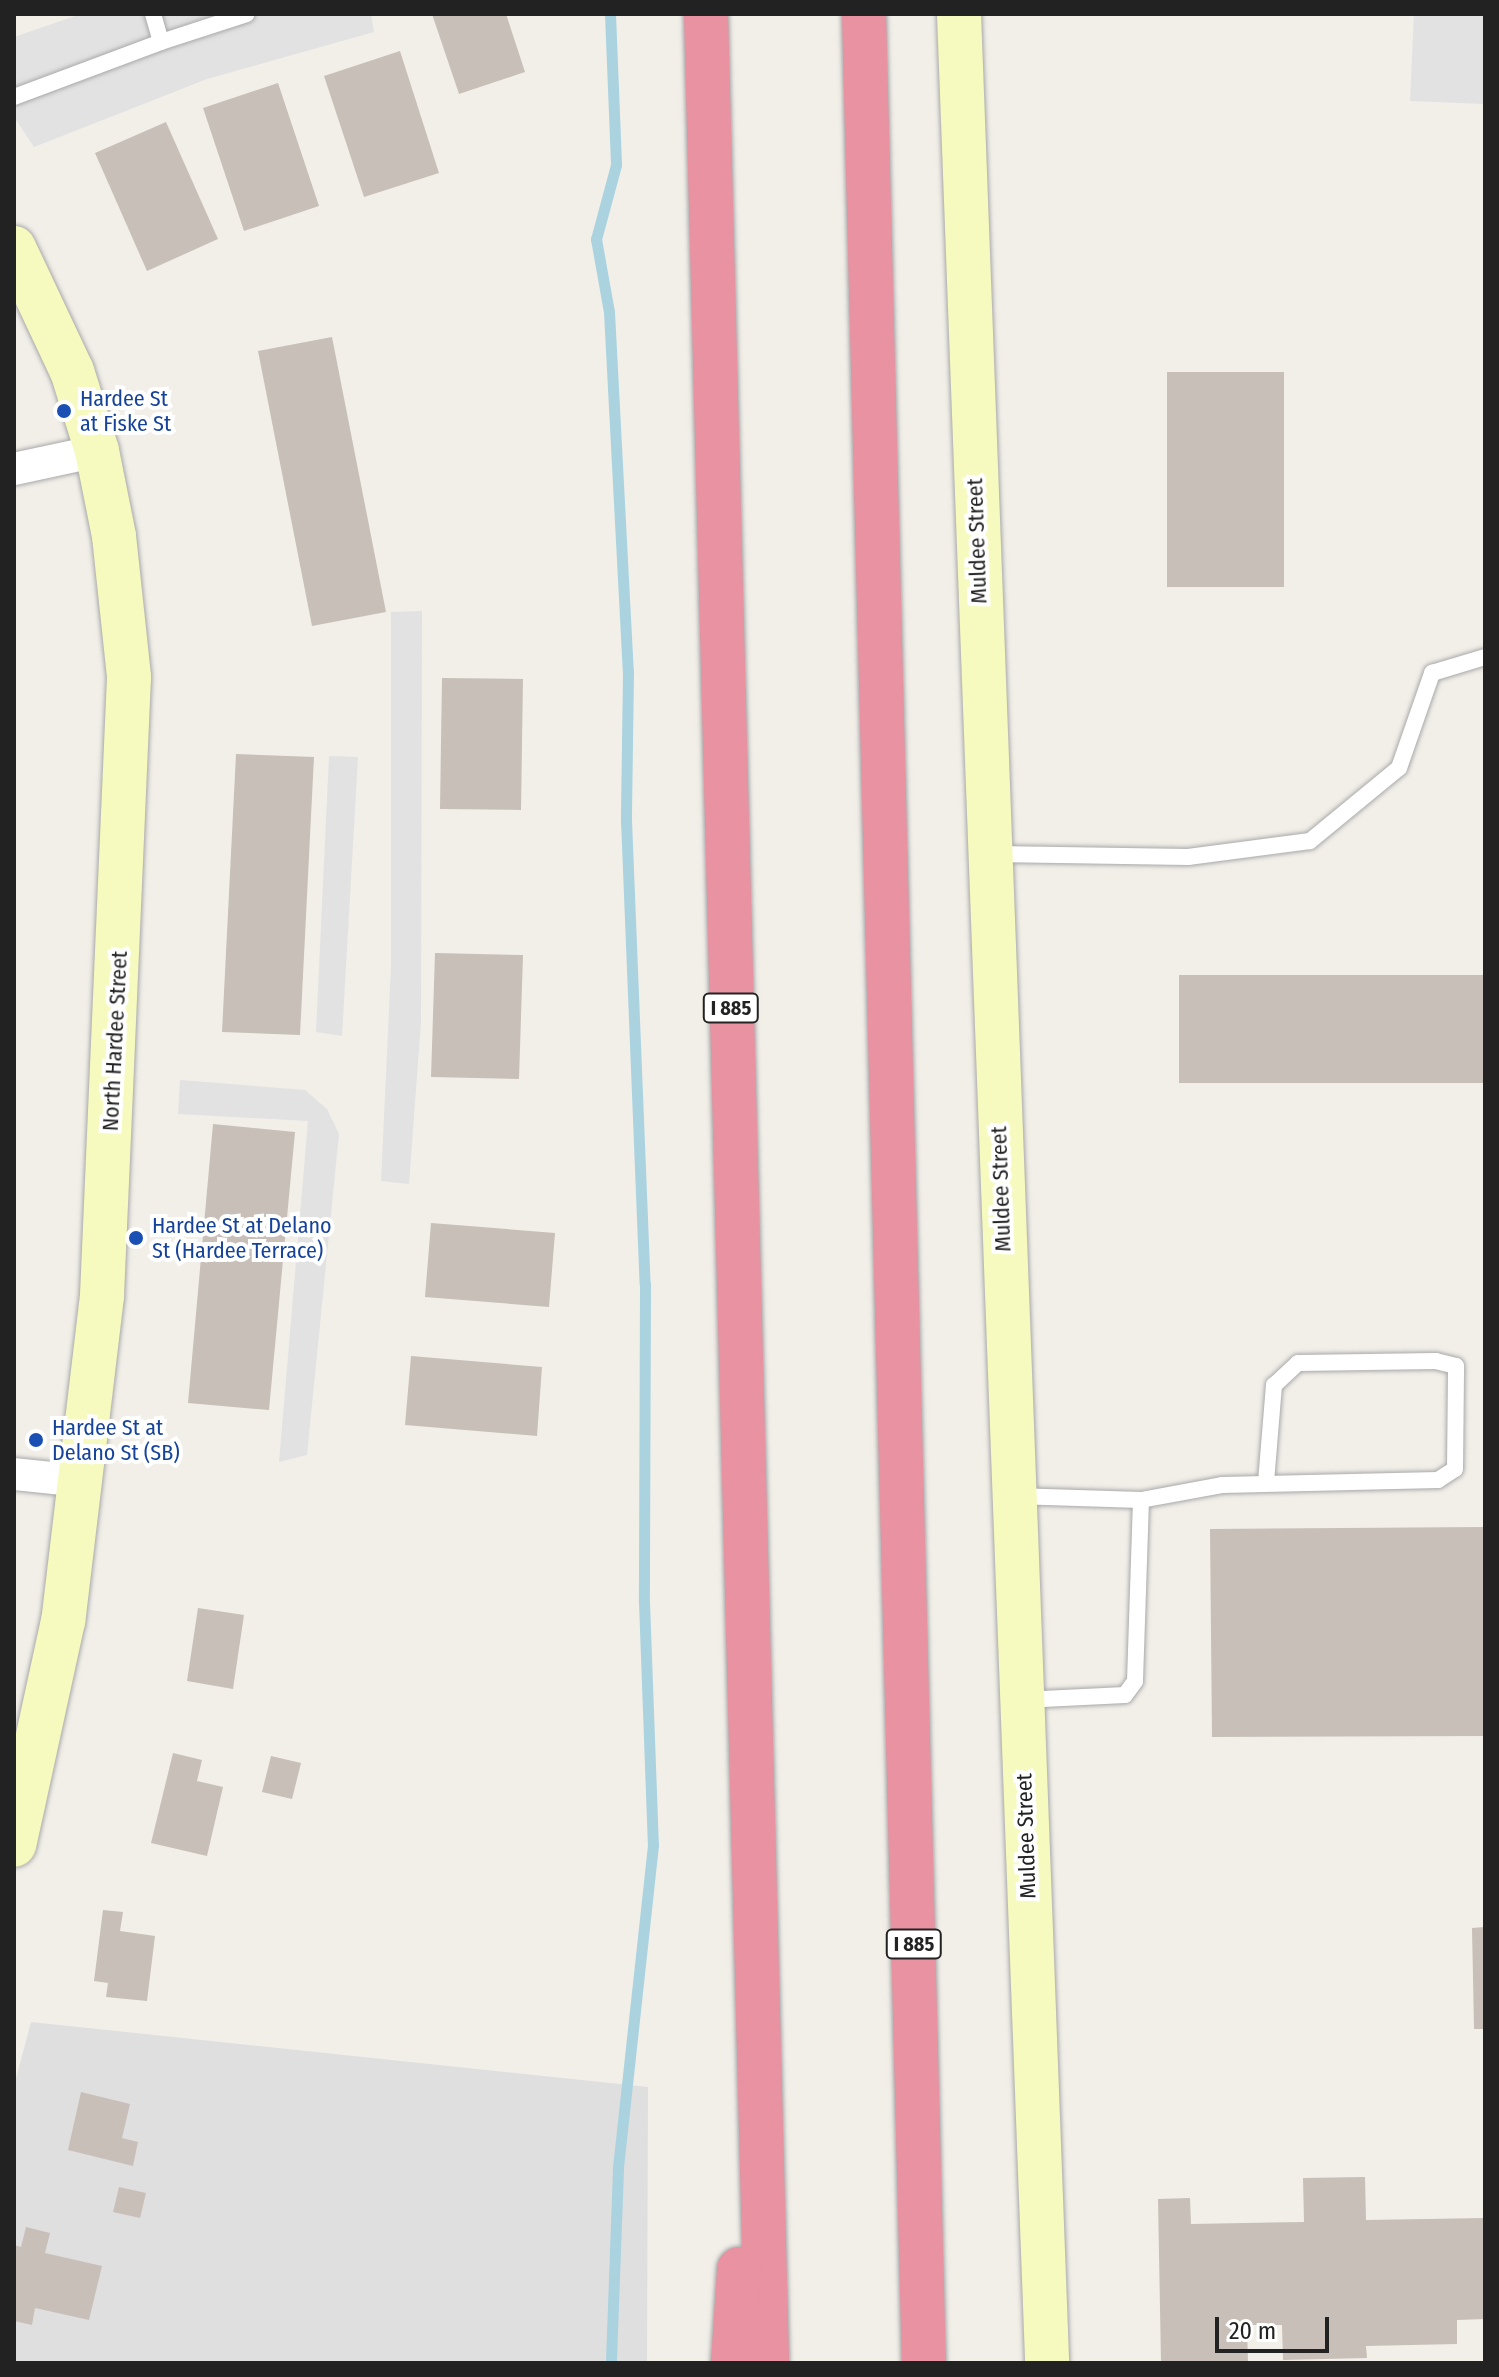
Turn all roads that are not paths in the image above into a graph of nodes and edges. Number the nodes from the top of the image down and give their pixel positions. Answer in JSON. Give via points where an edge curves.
{"nodes":[{"id":1,"x":153,"y":14,"type":"edge"},
{"id":2,"x":247,"y":14,"type":"edge"},
{"id":3,"x":706,"y":14,"type":"edge"},
{"id":4,"x":864,"y":14,"type":"edge"},
{"id":5,"x":959,"y":14,"type":"edge"},
{"id":6,"x":161,"y":42,"type":"junction"},
{"id":7,"x":14,"y":97,"type":"edge"},
{"id":8,"x":14,"y":248,"type":"edge"},
{"id":9,"x":97,"y":451,"type":"junction"},
{"id":10,"x":14,"y":469,"type":"edge"},
{"id":11,"x":1485,"y":657,"type":"edge"},
{"id":12,"x":988,"y":853,"type":"junction"},
{"id":13,"x":14,"y":1474,"type":"edge"},
{"id":14,"x":82,"y":1481,"type":"junction"},
{"id":15,"x":1266,"y":1483,"type":"junction"},
{"id":16,"x":1013,"y":1496,"type":"junction"},
{"id":17,"x":1141,"y":1500,"type":"junction"},
{"id":18,"x":1021,"y":1700,"type":"junction"},
{"id":19,"x":14,"y":1845,"type":"edge"},
{"id":20,"x":756,"y":2003,"type":"junction"},
{"id":21,"x":733,"y":2363,"type":"edge"},
{"id":22,"x":767,"y":2363,"type":"edge"},
{"id":23,"x":924,"y":2363,"type":"edge"},
{"id":24,"x":1047,"y":2363,"type":"edge"}],
"edges":[{"from":1,"to":6,"type":"lane"},
{"from":2,"to":6,"type":"lane"},
{"from":3,"to":20,"type":"highway","number":"I 885"},
{"from":4,"to":23,"type":"highway","number":"I 885"},
{"from":5,"to":12,"type":"street","name":"Muldee Street"},
{"from":6,"to":7,"type":"lane"},
{"from":8,"to":9,"type":"street","name":"North Hardee Street","via":[[72,371]]},
{"from":9,"to":10,"type":"street"},
{"from":9,"to":14,"type":"street","name":"North Hardee Street","via":[[116,552],[129,677],[129,740],[102,1296]]},
{"from":11,"to":12,"type":"lane","via":[[1432,673],[1399,768],[1310,841],[1188,857]]},
{"from":12,"to":16,"type":"street","name":"Muldee Street"},
{"from":13,"to":14,"type":"street"},
{"from":14,"to":19,"type":"street","name":"North Hardee Street","via":[[63,1621]]},
{"from":15,"to":15,"type":"lane","via":[[1438,1480],[1447,1475],[1455,1469],[1456,1366],[1436,1361],[1298,1363],[1274,1385]]},
{"from":15,"to":17,"type":"lane"},
{"from":16,"to":17,"type":"lane"},
{"from":16,"to":18,"type":"street","name":"Muldee Street"},
{"from":17,"to":18,"type":"lane","via":[[1135,1681],[1125,1695]]},
{"from":18,"to":24,"type":"street","name":"Muldee Street"},
{"from":20,"to":21,"type":"highway"},
{"from":20,"to":22,"type":"highway","number":"I 885"}]}
